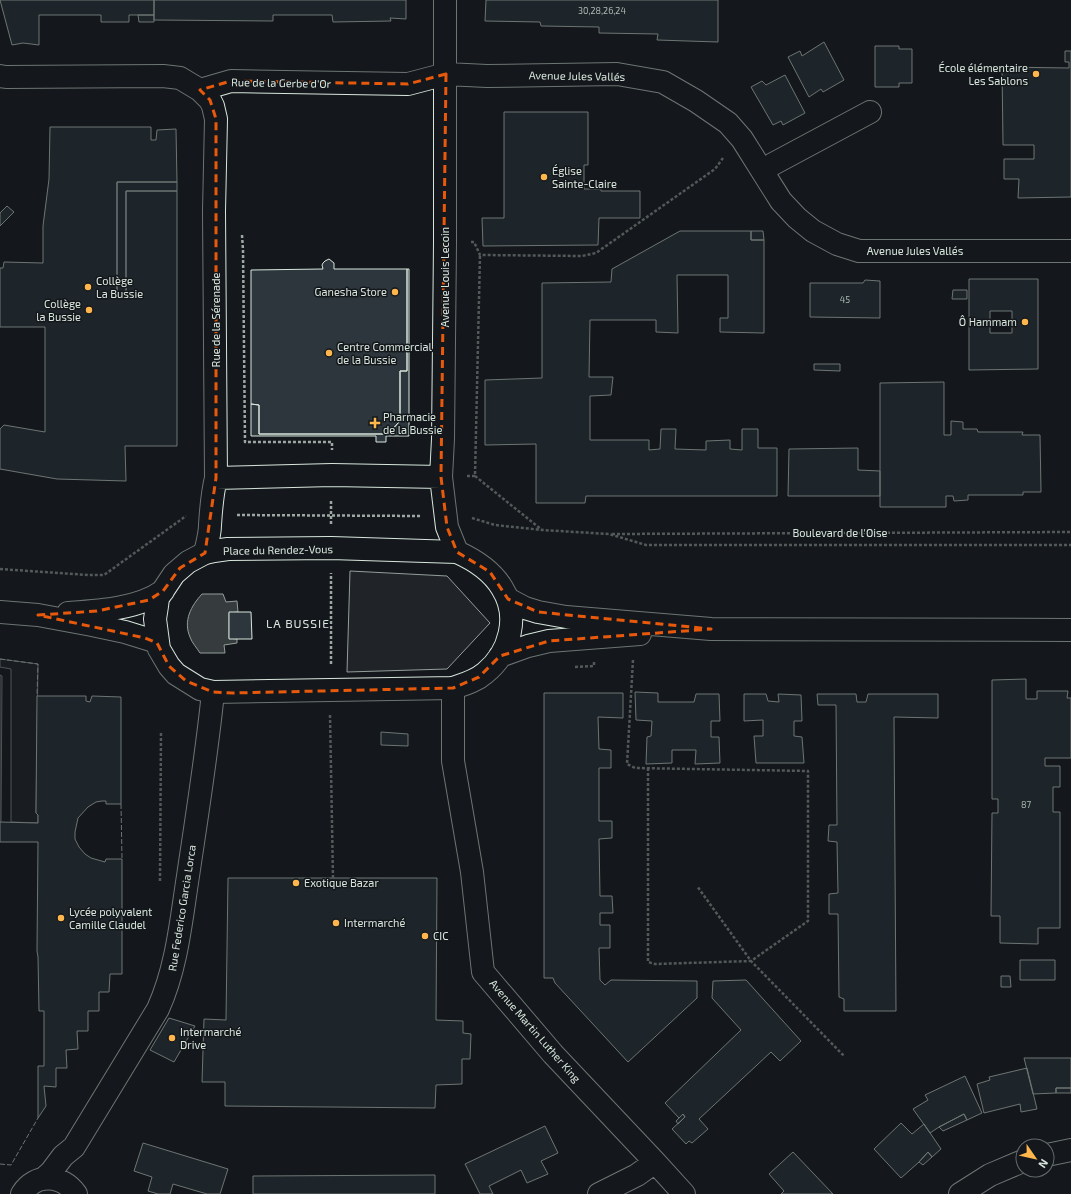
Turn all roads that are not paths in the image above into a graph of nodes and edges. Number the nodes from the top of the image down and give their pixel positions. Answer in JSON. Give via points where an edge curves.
{"nodes":[{"id":1,"x":444,"y":0,"type":"edge"},
{"id":2,"x":446,"y":74,"type":"junction"},
{"id":3,"x":0,"y":76,"type":"edge"},
{"id":4,"x":200,"y":90,"type":"junction"},
{"id":5,"x":870,"y":112,"type":"dead end"},
{"id":6,"x":763,"y":171,"type":"junction"},
{"id":7,"x":1071,"y":251,"type":"edge"},
{"id":8,"x":442,"y":477,"type":"junction"},
{"id":9,"x":216,"y":478,"type":"junction"},
{"id":10,"x":457,"y":552,"type":"junction"},
{"id":11,"x":205,"y":553,"type":"junction"},
{"id":12,"x":163,"y":591,"type":"junction"},
{"id":13,"x":508,"y":599,"type":"junction"},
{"id":14,"x":0,"y":612,"type":"edge"},
{"id":15,"x":38,"y":615,"type":"junction"},
{"id":16,"x":711,"y":629,"type":"junction"},
{"id":17,"x":1071,"y":630,"type":"edge"},
{"id":18,"x":159,"y":649,"type":"junction"},
{"id":19,"x":500,"y":656,"type":"junction"},
{"id":20,"x":453,"y":688,"type":"junction"},
{"id":21,"x":213,"y":692,"type":"junction"},
{"id":22,"x":74,"y":1148,"type":"junction"},
{"id":23,"x":1071,"y":1150,"type":"edge"},
{"id":24,"x":1055,"y":1153,"type":"edge"},
{"id":25,"x":655,"y":1162,"type":"junction"},
{"id":26,"x":1015,"y":1164,"type":"edge"},
{"id":27,"x":43,"y":1178,"type":"junction"},
{"id":28,"x":75,"y":1192,"type":"edge"},
{"id":29,"x":22,"y":1194,"type":"edge"},
{"id":30,"x":600,"y":1194,"type":"edge"},
{"id":31,"x":684,"y":1194,"type":"edge"},
{"id":32,"x":960,"y":1194,"type":"edge"}],
"edges":[{"from":1,"to":2,"type":"street","name":"Avenue Louis Lecoin"},
{"from":2,"to":4,"type":"street","name":"Rue de la Gerbe d'Or","via":[[408,84],[231,81]]},
{"from":2,"to":6,"type":"street","name":"Avenue Jules Vallés","via":[[617,74],[663,82],[728,124],[742,139]]},
{"from":2,"to":8,"type":"street","name":"Avenue Louis Lecoin"},
{"from":3,"to":4,"type":"street","via":[[162,76],[180,78]]},
{"from":4,"to":9,"type":"street","name":"Rue de la Sérenade","via":[[210,100],[216,119]]},
{"from":5,"to":6,"type":"street"},
{"from":6,"to":7,"type":"street","name":"Avenue Jules Vallés","via":[[781,201],[813,232],[859,251]]},
{"from":8,"to":9,"type":"street","via":[[332,475]]},
{"from":8,"to":10,"type":"street","name":"Avenue Louis Lecoin","via":[[447,527]]},
{"from":9,"to":11,"type":"street","name":"Rue de la Sérenade"},
{"from":10,"to":11,"type":"street","name":"Place du Rendez-Vous","via":[[323,548],[228,549]]},
{"from":10,"to":13,"type":"street","name":"Place du Rendez-Vous","via":[[490,572]]},
{"from":11,"to":12,"type":"street","name":"Place du Rendez-Vous","via":[[180,568]]},
{"from":12,"to":15,"type":"street","via":[[149,600],[129,605],[97,611]]},
{"from":12,"to":18,"type":"street","name":"Place du Rendez-Vous","via":[[158,598],[155,619]]},
{"from":13,"to":16,"type":"street","via":[[525,608],[566,617]]},
{"from":13,"to":19,"type":"street","name":"Place du Rendez-Vous","via":[[511,630],[506,647]]},
{"from":14,"to":15,"type":"street"},
{"from":15,"to":18,"type":"street","via":[[125,632],[154,641]]},
{"from":16,"to":17,"type":"street"},
{"from":16,"to":19,"type":"street","via":[[549,641]]},
{"from":18,"to":21,"type":"street","name":"Place du Rendez-Vous","via":[[176,674],[200,689]]},
{"from":19,"to":20,"type":"street","name":"Place du Rendez-Vous","via":[[492,667],[479,677]]},
{"from":20,"to":21,"type":"street","name":"Place du Rendez-Vous"},
{"from":20,"to":25,"type":"street","name":"Avenue Martin Luther King","via":[[453,761],[472,872],[483,972],[553,1054]]},
{"from":21,"to":22,"type":"street","name":"Rue Federico Garcia Lorca","via":[[195,831],[171,976],[158,1009]]},
{"from":22,"to":27,"type":"street","name":"Rue Federico Garcia Lorca"},
{"from":22,"to":28,"type":"street","name":"Rue Federico Garcia Lorca","via":[[70,1172]]},
{"from":23,"to":24,"type":"street"},
{"from":25,"to":30,"type":"street","via":[[637,1175]]},
{"from":25,"to":31,"type":"street","name":"Avenue Martin Luther King"},
{"from":26,"to":32,"type":"street","via":[[990,1175]]},
{"from":27,"to":28,"type":"street","via":[[56,1179],[68,1184]]},
{"from":27,"to":29,"type":"street","name":"Rue Federico Garcia Lorca","via":[[32,1183]]}]}
